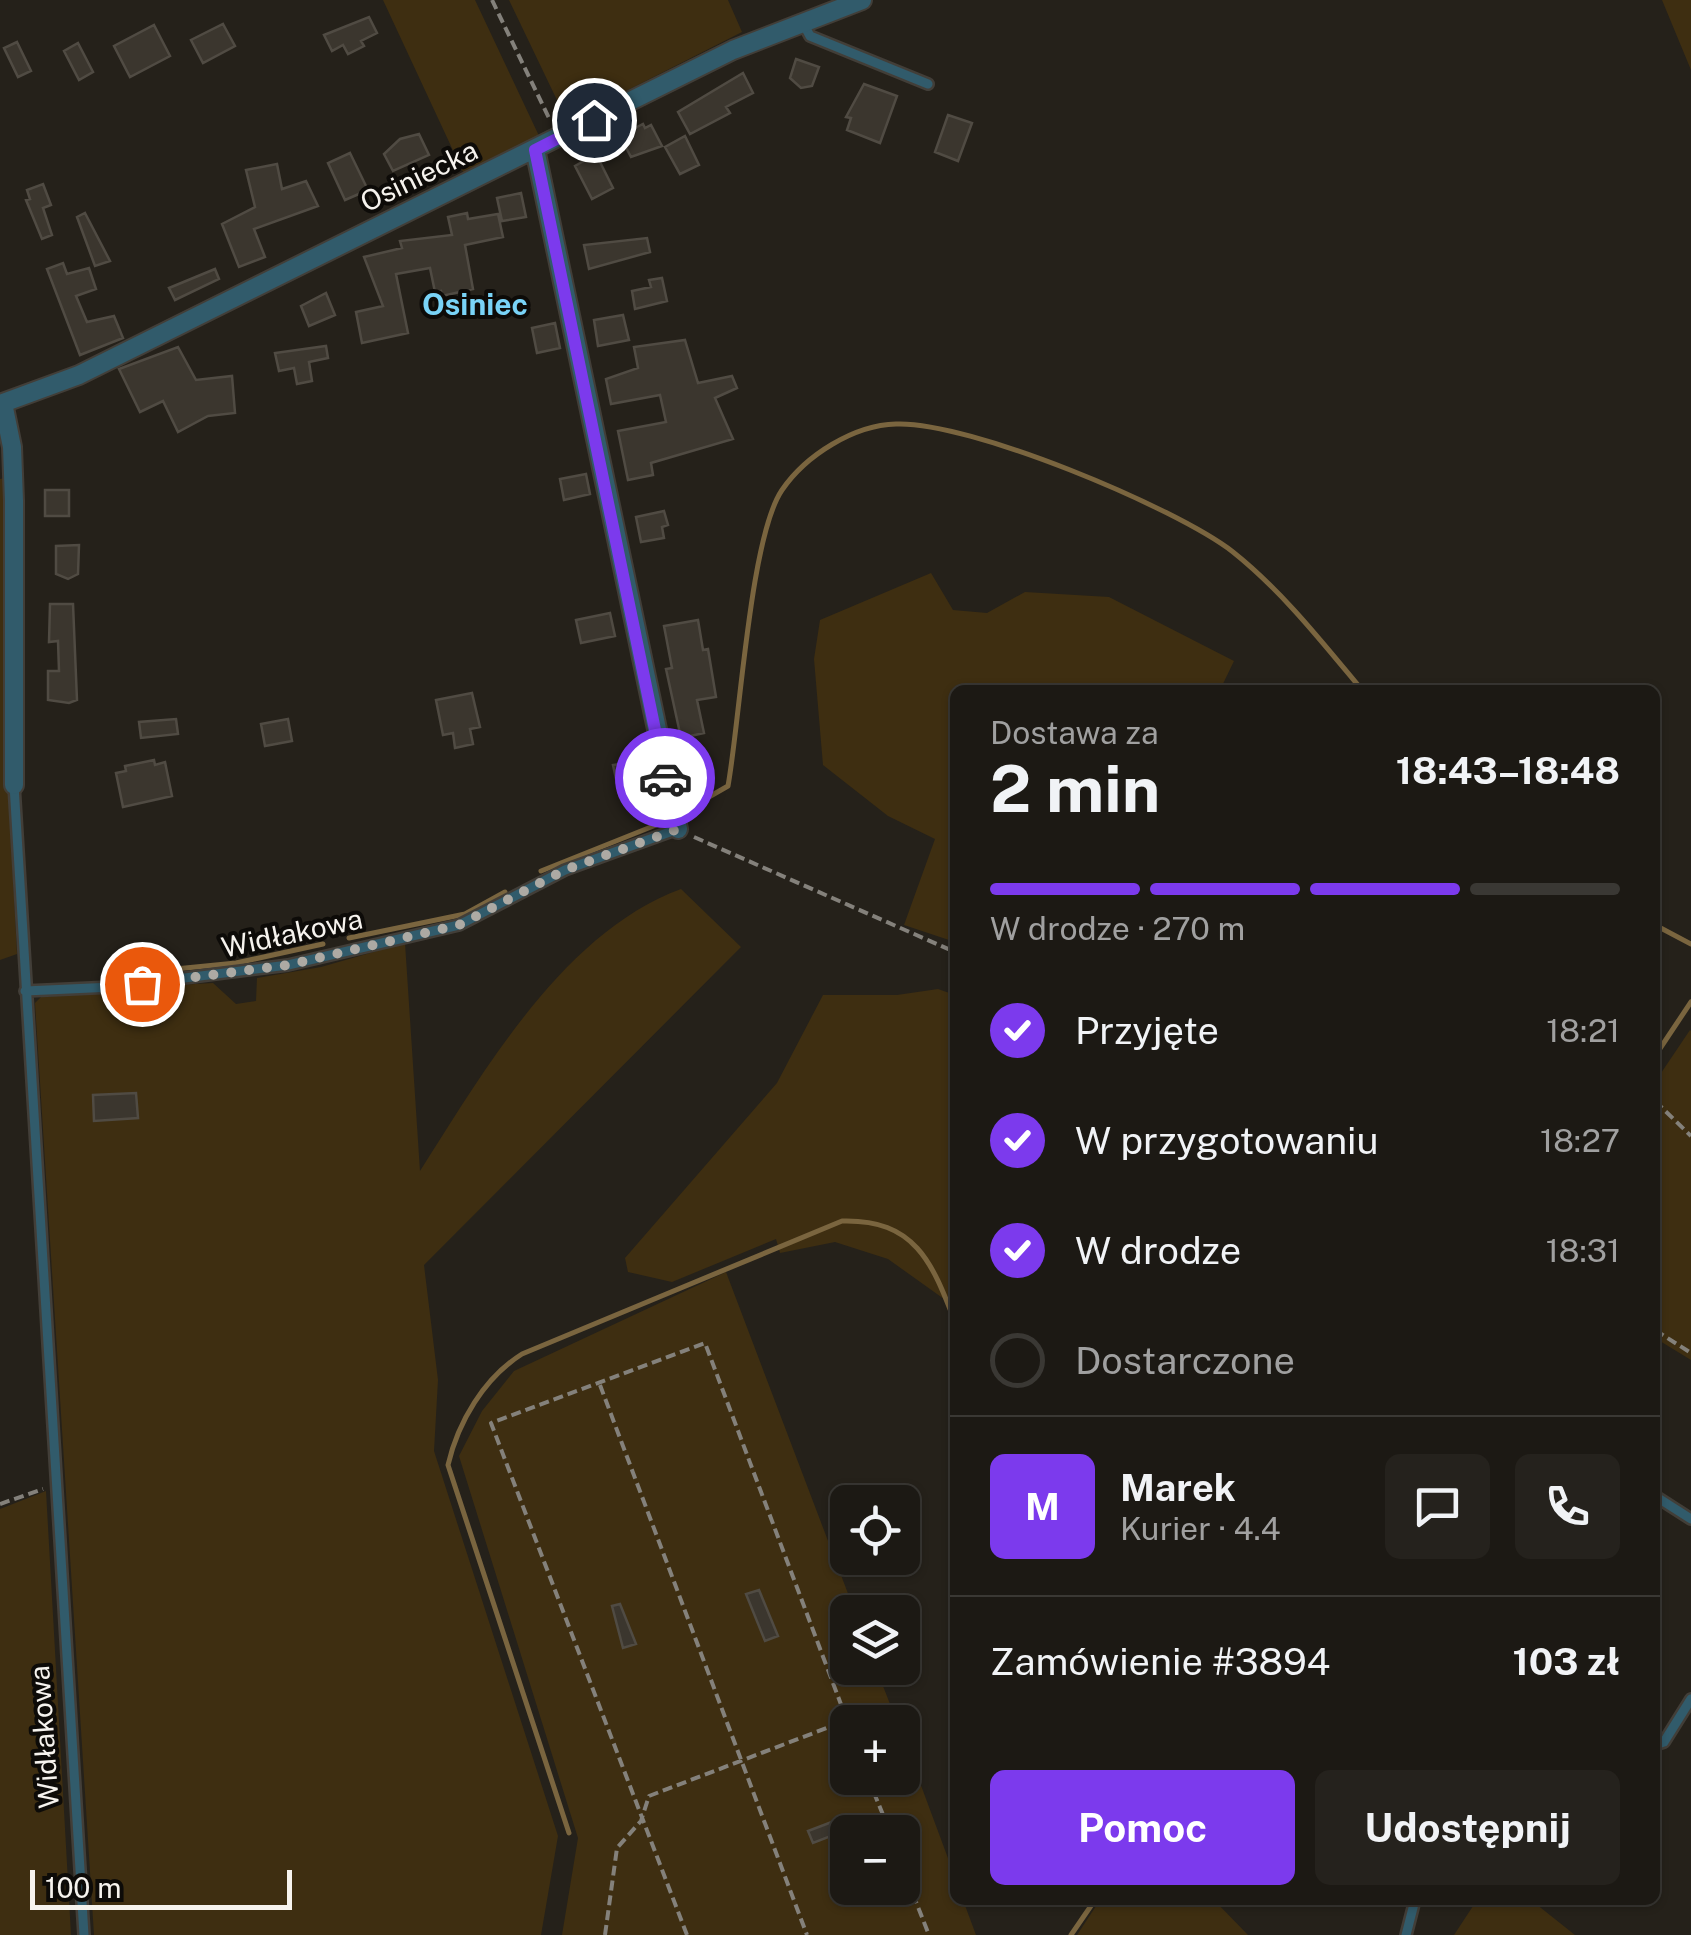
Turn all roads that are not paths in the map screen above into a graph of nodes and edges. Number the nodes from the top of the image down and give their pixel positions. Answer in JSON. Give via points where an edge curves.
{"nodes":[{"id":1,"x":862,"y":0,"type":"edge"},
{"id":2,"x":802,"y":22,"type":"junction"},
{"id":3,"x":928,"y":84,"type":"dead end"},
{"id":4,"x":535,"y":150,"type":"junction"},
{"id":5,"x":2,"y":403,"type":"edge"},
{"id":6,"x":14,"y":785,"type":"joint"},
{"id":7,"x":678,"y":829,"type":"joint"},
{"id":8,"x":25,"y":991,"type":"junction"},
{"id":9,"x":1660,"y":1499,"type":"edge"},
{"id":10,"x":1691,"y":1519,"type":"edge"},
{"id":11,"x":1691,"y":1699,"type":"edge"},
{"id":12,"x":1660,"y":1743,"type":"edge"},
{"id":13,"x":1414,"y":1905,"type":"edge"},
{"id":14,"x":84,"y":1935,"type":"edge"},
{"id":15,"x":1406,"y":1935,"type":"edge"}],
"edges":[{"from":1,"to":2,"type":"street","name":"Osiniecka"},
{"from":2,"to":3,"type":"lane","via":[[810,36]]},
{"from":2,"to":4,"type":"street","name":"Osiniecka"},
{"from":4,"to":5,"type":"street","name":"Osiniecka","via":[[79,374]]},
{"from":4,"to":7,"type":"street"},
{"from":5,"to":6,"type":"street","via":[[14,500]]},
{"from":6,"to":8,"type":"lane"},
{"from":7,"to":8,"type":"lane","name":"Widłakowa","via":[[565,870],[459,925],[217,976]]},
{"from":8,"to":14,"type":"lane","name":"Widłakowa"},
{"from":9,"to":10,"type":"lane"},
{"from":11,"to":12,"type":"lane"},
{"from":13,"to":15,"type":"lane"}]}
